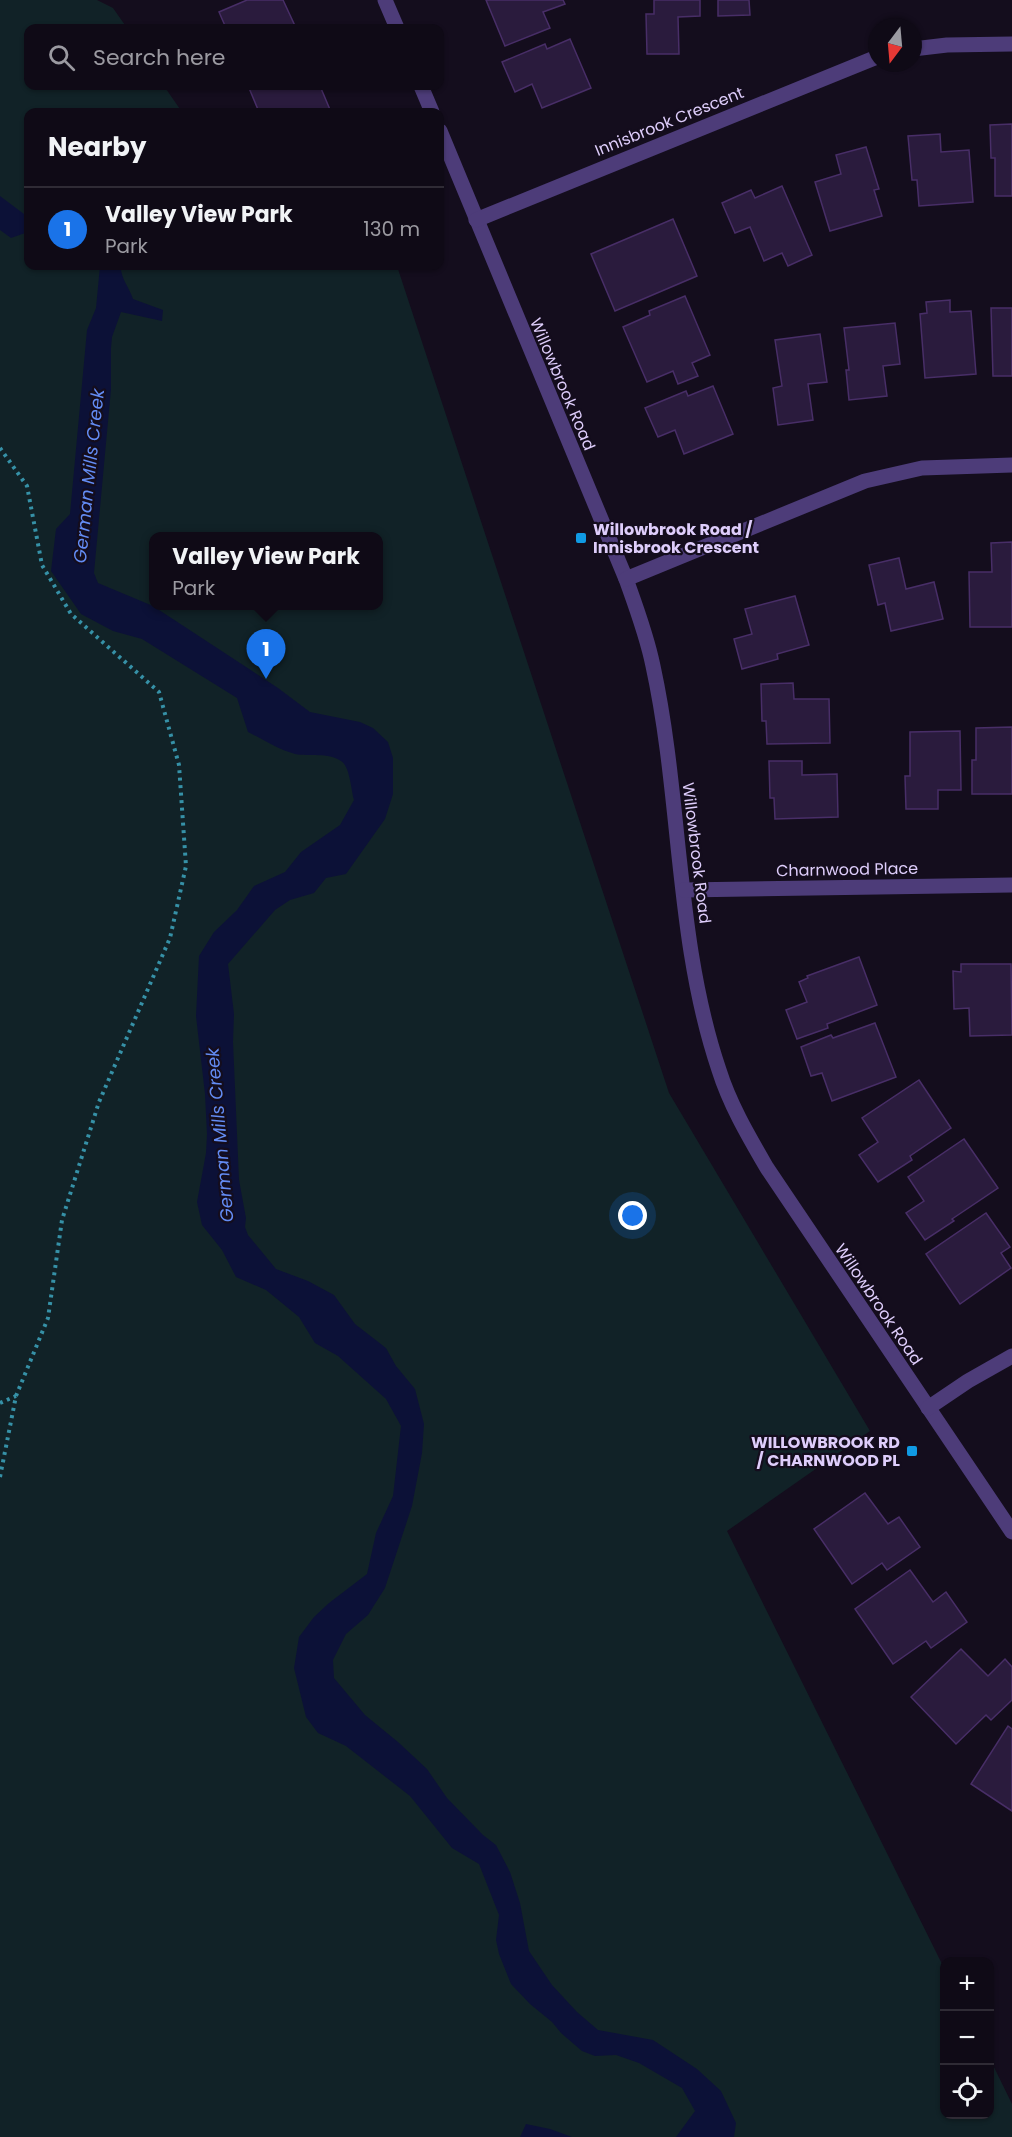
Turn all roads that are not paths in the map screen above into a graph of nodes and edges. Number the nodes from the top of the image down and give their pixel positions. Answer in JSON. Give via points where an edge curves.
{"nodes":[{"id":1,"x":385,"y":0,"type":"edge"},
{"id":2,"x":395,"y":24,"type":"edge"},
{"id":3,"x":1012,"y":44,"type":"edge"},
{"id":4,"x":922,"y":48,"type":"edge"},
{"id":5,"x":868,"y":61,"type":"edge"},
{"id":6,"x":423,"y":90,"type":"edge"},
{"id":7,"x":430,"y":108,"type":"edge"},
{"id":8,"x":444,"y":141,"type":"edge"},
{"id":9,"x":476,"y":220,"type":"junction"},
{"id":10,"x":1012,"y":465,"type":"edge"},
{"id":11,"x":626,"y":579,"type":"junction"},
{"id":12,"x":1012,"y":885,"type":"edge"},
{"id":13,"x":684,"y":890,"type":"junction"},
{"id":14,"x":1012,"y":1356,"type":"edge"},
{"id":15,"x":928,"y":1407,"type":"junction"},
{"id":16,"x":1012,"y":1532,"type":"edge"}],
"edges":[{"from":1,"to":2,"type":"street"},
{"from":3,"to":4,"type":"street"},
{"from":5,"to":9,"type":"street","name":"Innisbrook Crescent"},
{"from":6,"to":7,"type":"street"},
{"from":8,"to":9,"type":"street","name":"Willowbrook Road"},
{"from":9,"to":11,"type":"street","name":"Willowbrook Road"},
{"from":10,"to":11,"type":"street","via":[[922,468],[865,482]]},
{"from":11,"to":13,"type":"street","name":"Willowbrook Road","via":[[653,664],[662,710]]},
{"from":12,"to":13,"type":"street","name":"Charnwood Place"},
{"from":13,"to":15,"type":"street","name":"Willowbrook Road","via":[[705,1020],[719,1071],[739,1121],[773,1178]]},
{"from":14,"to":15,"type":"street"},
{"from":15,"to":16,"type":"street","name":"Willowbrook Road"}]}
